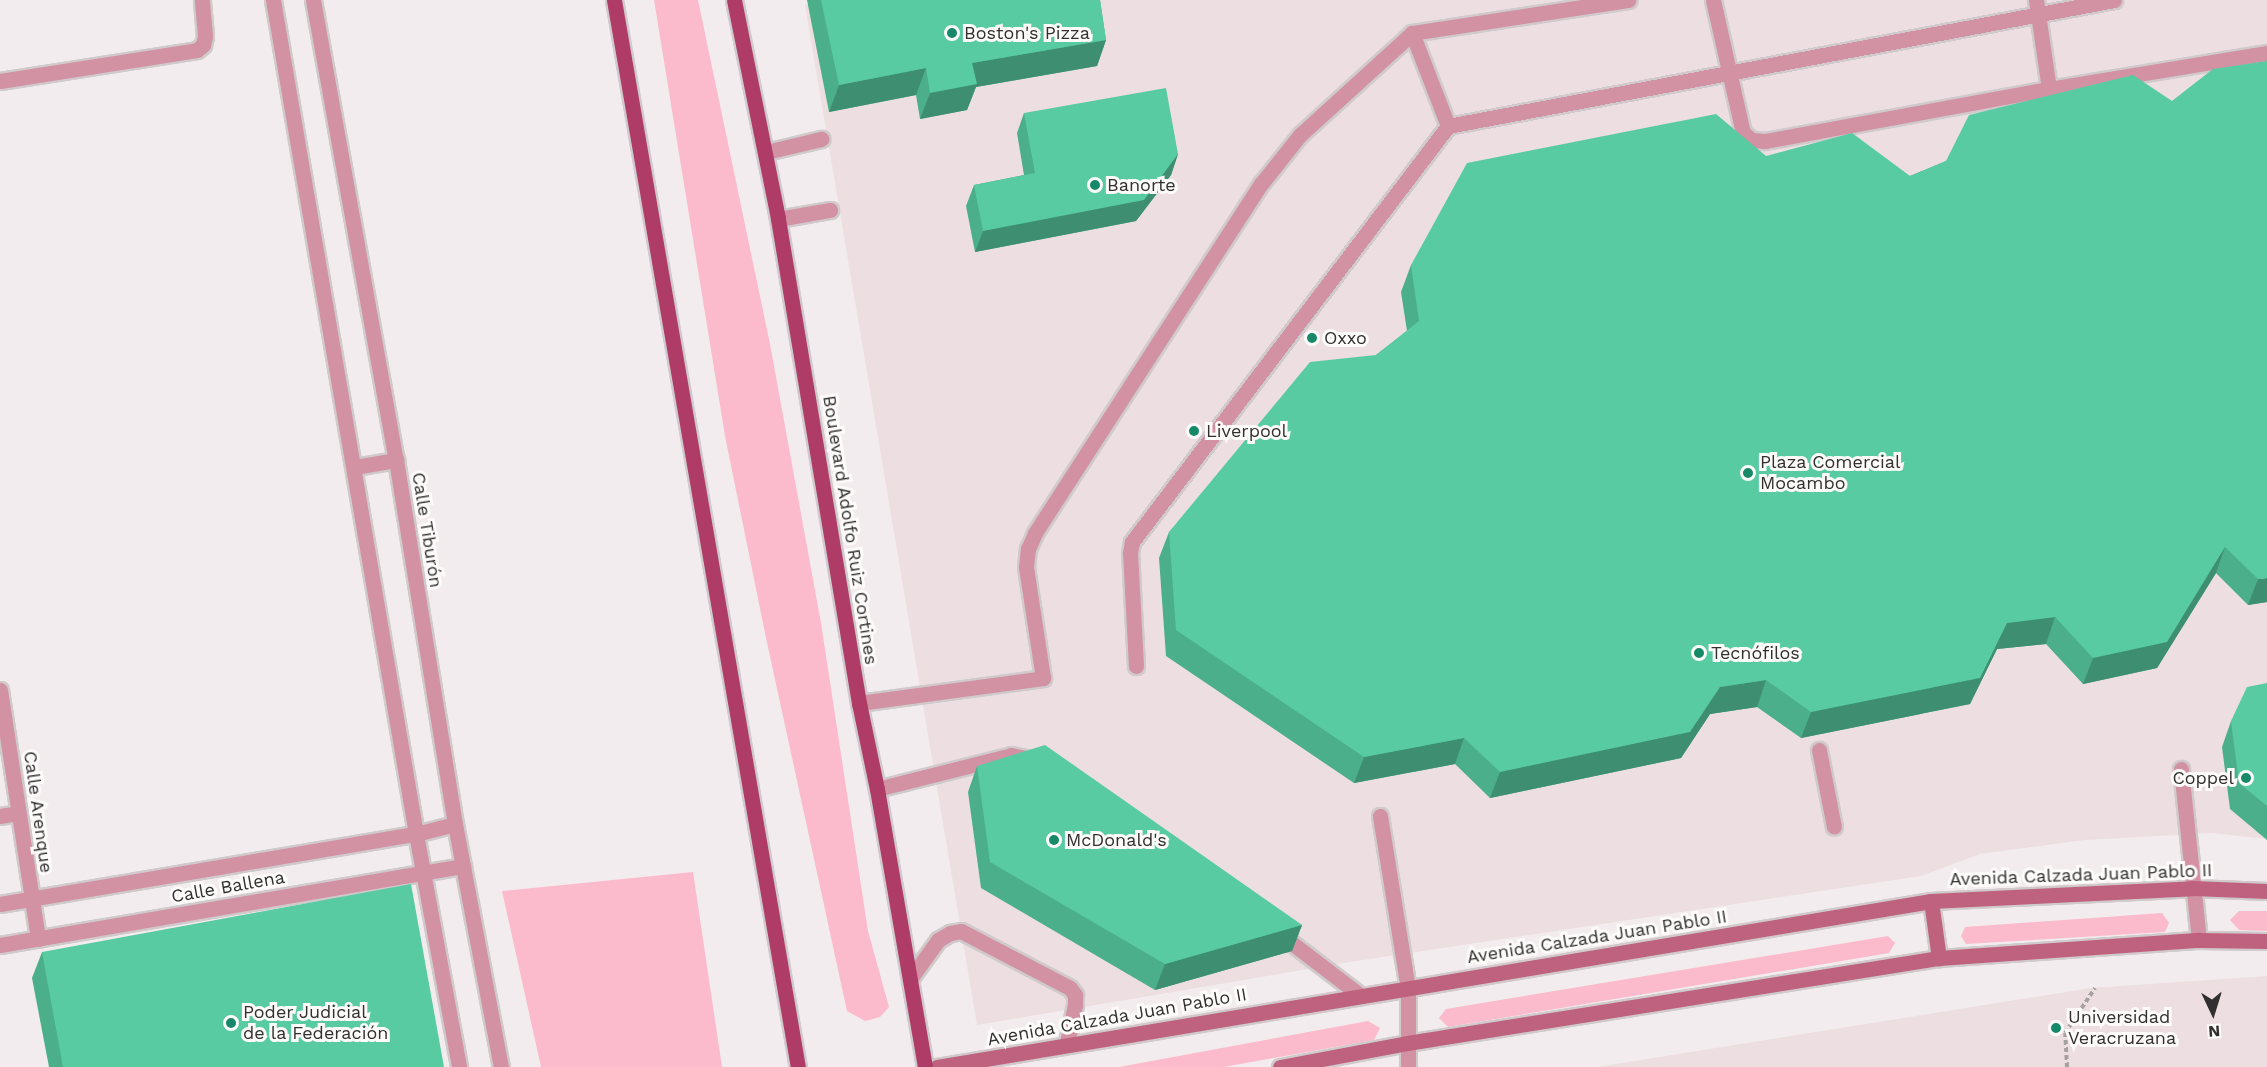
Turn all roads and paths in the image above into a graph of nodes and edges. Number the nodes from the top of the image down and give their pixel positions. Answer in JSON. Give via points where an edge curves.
{"nodes":[{"id":1,"x":202,"y":0,"type":"edge"},
{"id":2,"x":273,"y":0,"type":"edge"},
{"id":3,"x":313,"y":0,"type":"edge"},
{"id":4,"x":614,"y":0,"type":"edge"},
{"id":5,"x":734,"y":0,"type":"edge"},
{"id":6,"x":1628,"y":0,"type":"edge"},
{"id":7,"x":1713,"y":0,"type":"edge"},
{"id":8,"x":2115,"y":0,"type":"edge"},
{"id":9,"x":2037,"y":7,"type":"edge"},
{"id":10,"x":1412,"y":33,"type":"junction"},
{"id":11,"x":2267,"y":53,"type":"edge"},
{"id":12,"x":1728,"y":71,"type":"junction"},
{"id":13,"x":0,"y":81,"type":"edge"},
{"id":14,"x":2049,"y":89,"type":"junction"},
{"id":15,"x":1448,"y":126,"type":"junction"},
{"id":16,"x":821,"y":139,"type":"dead end"},
{"id":17,"x":766,"y":152,"type":"junction"},
{"id":18,"x":830,"y":210,"type":"dead end"},
{"id":19,"x":778,"y":219,"type":"junction"},
{"id":20,"x":396,"y":459,"type":"junction"},
{"id":21,"x":355,"y":467,"type":"junction"},
{"id":22,"x":1136,"y":666,"type":"dead end"},
{"id":23,"x":0,"y":690,"type":"edge"},
{"id":24,"x":859,"y":703,"type":"junction"},
{"id":25,"x":2,"y":722,"type":"edge"},
{"id":26,"x":1819,"y":750,"type":"dead end"},
{"id":27,"x":1044,"y":768,"type":"edge"},
{"id":28,"x":2181,"y":769,"type":"dead end"},
{"id":29,"x":877,"y":789,"type":"junction"},
{"id":30,"x":18,"y":813,"type":"junction"},
{"id":31,"x":0,"y":816,"type":"edge"},
{"id":32,"x":1380,"y":816,"type":"dead end"},
{"id":33,"x":455,"y":824,"type":"junction"},
{"id":34,"x":1834,"y":827,"type":"dead end"},
{"id":35,"x":416,"y":834,"type":"junction"},
{"id":36,"x":463,"y":866,"type":"junction"},
{"id":37,"x":423,"y":873,"type":"junction"},
{"id":38,"x":2193,"y":888,"type":"junction"},
{"id":39,"x":2267,"y":891,"type":"edge"},
{"id":40,"x":31,"y":899,"type":"junction"},
{"id":41,"x":1931,"y":901,"type":"junction"},
{"id":42,"x":0,"y":904,"type":"edge"},
{"id":43,"x":1268,"y":925,"type":"edge"},
{"id":44,"x":38,"y":939,"type":"junction"},
{"id":45,"x":2199,"y":940,"type":"junction"},
{"id":46,"x":2267,"y":941,"type":"edge"},
{"id":47,"x":0,"y":945,"type":"edge"},
{"id":48,"x":1939,"y":958,"type":"junction"},
{"id":49,"x":910,"y":979,"type":"junction"},
{"id":50,"x":1408,"y":988,"type":"junction"},
{"id":51,"x":2095,"y":988,"type":"dead end"},
{"id":52,"x":1361,"y":996,"type":"junction"},
{"id":53,"x":1407,"y":1043,"type":"junction"},
{"id":54,"x":1067,"y":1044,"type":"junction"},
{"id":55,"x":459,"y":1067,"type":"edge"},
{"id":56,"x":501,"y":1067,"type":"edge"},
{"id":57,"x":798,"y":1067,"type":"edge"},
{"id":58,"x":925,"y":1067,"type":"edge"},
{"id":59,"x":938,"y":1067,"type":"edge"},
{"id":60,"x":1280,"y":1067,"type":"edge"},
{"id":61,"x":1408,"y":1067,"type":"edge"},
{"id":62,"x":2067,"y":1067,"type":"edge"}],
"edges":[{"from":1,"to":13,"type":"street","via":[[205,36],[197,50]]},
{"from":2,"to":21,"type":"street"},
{"from":3,"to":20,"type":"street","name":"Calle Tiburón"},
{"from":4,"to":57,"type":"main road"},
{"from":5,"to":17,"type":"main road","name":"Boulevard Adolfo Ruiz Cortines"},
{"from":6,"to":10,"type":"street"},
{"from":7,"to":12,"type":"street"},
{"from":8,"to":9,"type":"street"},
{"from":9,"to":12,"type":"street"},
{"from":9,"to":14,"type":"street"},
{"from":10,"to":15,"type":"street"},
{"from":10,"to":24,"type":"street","via":[[1300,135],[1261,184],[1035,533],[1026,567],[1043,678]]},
{"from":11,"to":14,"type":"street"},
{"from":12,"to":14,"type":"street","via":[[1743,133],[1752,141]]},
{"from":12,"to":15,"type":"street"},
{"from":15,"to":22,"type":"street","via":[[1132,542]]},
{"from":16,"to":17,"type":"street"},
{"from":17,"to":19,"type":"main road","name":"Boulevard Adolfo Ruiz Cortines"},
{"from":18,"to":19,"type":"street"},
{"from":19,"to":24,"type":"main road","name":"Boulevard Adolfo Ruiz Cortines"},
{"from":20,"to":21,"type":"street"},
{"from":20,"to":33,"type":"street","name":"Calle Tiburón"},
{"from":21,"to":35,"type":"street"},
{"from":23,"to":25,"type":"street","name":"Calle Arenque"},
{"from":24,"to":29,"type":"main road","name":"Boulevard Adolfo Ruiz Cortines"},
{"from":25,"to":30,"type":"street","name":"Calle Arenque"},
{"from":26,"to":34,"type":"street"},
{"from":27,"to":29,"type":"street","via":[[1024,756],[1011,755]]},
{"from":28,"to":38,"type":"street"},
{"from":29,"to":49,"type":"main road","name":"Boulevard Adolfo Ruiz Cortines"},
{"from":30,"to":31,"type":"street"},
{"from":30,"to":40,"type":"street","name":"Calle Arenque"},
{"from":32,"to":50,"type":"street"},
{"from":33,"to":35,"type":"street","name":"Calle Ballena"},
{"from":33,"to":36,"type":"street","name":"Calle Tiburón"},
{"from":35,"to":37,"type":"street"},
{"from":35,"to":40,"type":"street","name":"Calle Ballena"},
{"from":36,"to":37,"type":"street","name":"Calle Ballena"},
{"from":36,"to":56,"type":"street","name":"Calle Tiburón"},
{"from":37,"to":44,"type":"street","name":"Calle Ballena"},
{"from":37,"to":55,"type":"street"},
{"from":38,"to":39,"type":"main road","name":"Avenida Calzada Juan Pablo II"},
{"from":38,"to":41,"type":"main road","name":"Avenida Calzada Juan Pablo II"},
{"from":38,"to":45,"type":"street"},
{"from":40,"to":42,"type":"street","name":"Calle Ballena"},
{"from":40,"to":44,"type":"street","name":"Calle Arenque"},
{"from":41,"to":48,"type":"main road"},
{"from":41,"to":50,"type":"main road","name":"Avenida Calzada Juan Pablo II"},
{"from":43,"to":52,"type":"street"},
{"from":44,"to":47,"type":"street","name":"Calle Ballena"},
{"from":45,"to":46,"type":"main road"},
{"from":45,"to":48,"type":"main road"},
{"from":48,"to":53,"type":"main road"},
{"from":49,"to":54,"type":"street","via":[[938,940],[961,931],[1070,988],[1075,1005]]},
{"from":49,"to":58,"type":"main road","name":"Boulevard Adolfo Ruiz Cortines"},
{"from":50,"to":52,"type":"main road","name":"Avenida Calzada Juan Pablo II"},
{"from":50,"to":53,"type":"street"},
{"from":51,"to":62,"type":"path","via":[[2065,1034]]},
{"from":52,"to":54,"type":"main road","name":"Avenida Calzada Juan Pablo II"},
{"from":53,"to":60,"type":"main road"},
{"from":53,"to":61,"type":"street"},
{"from":54,"to":59,"type":"main road","name":"Avenida Calzada Juan Pablo II"}]}
